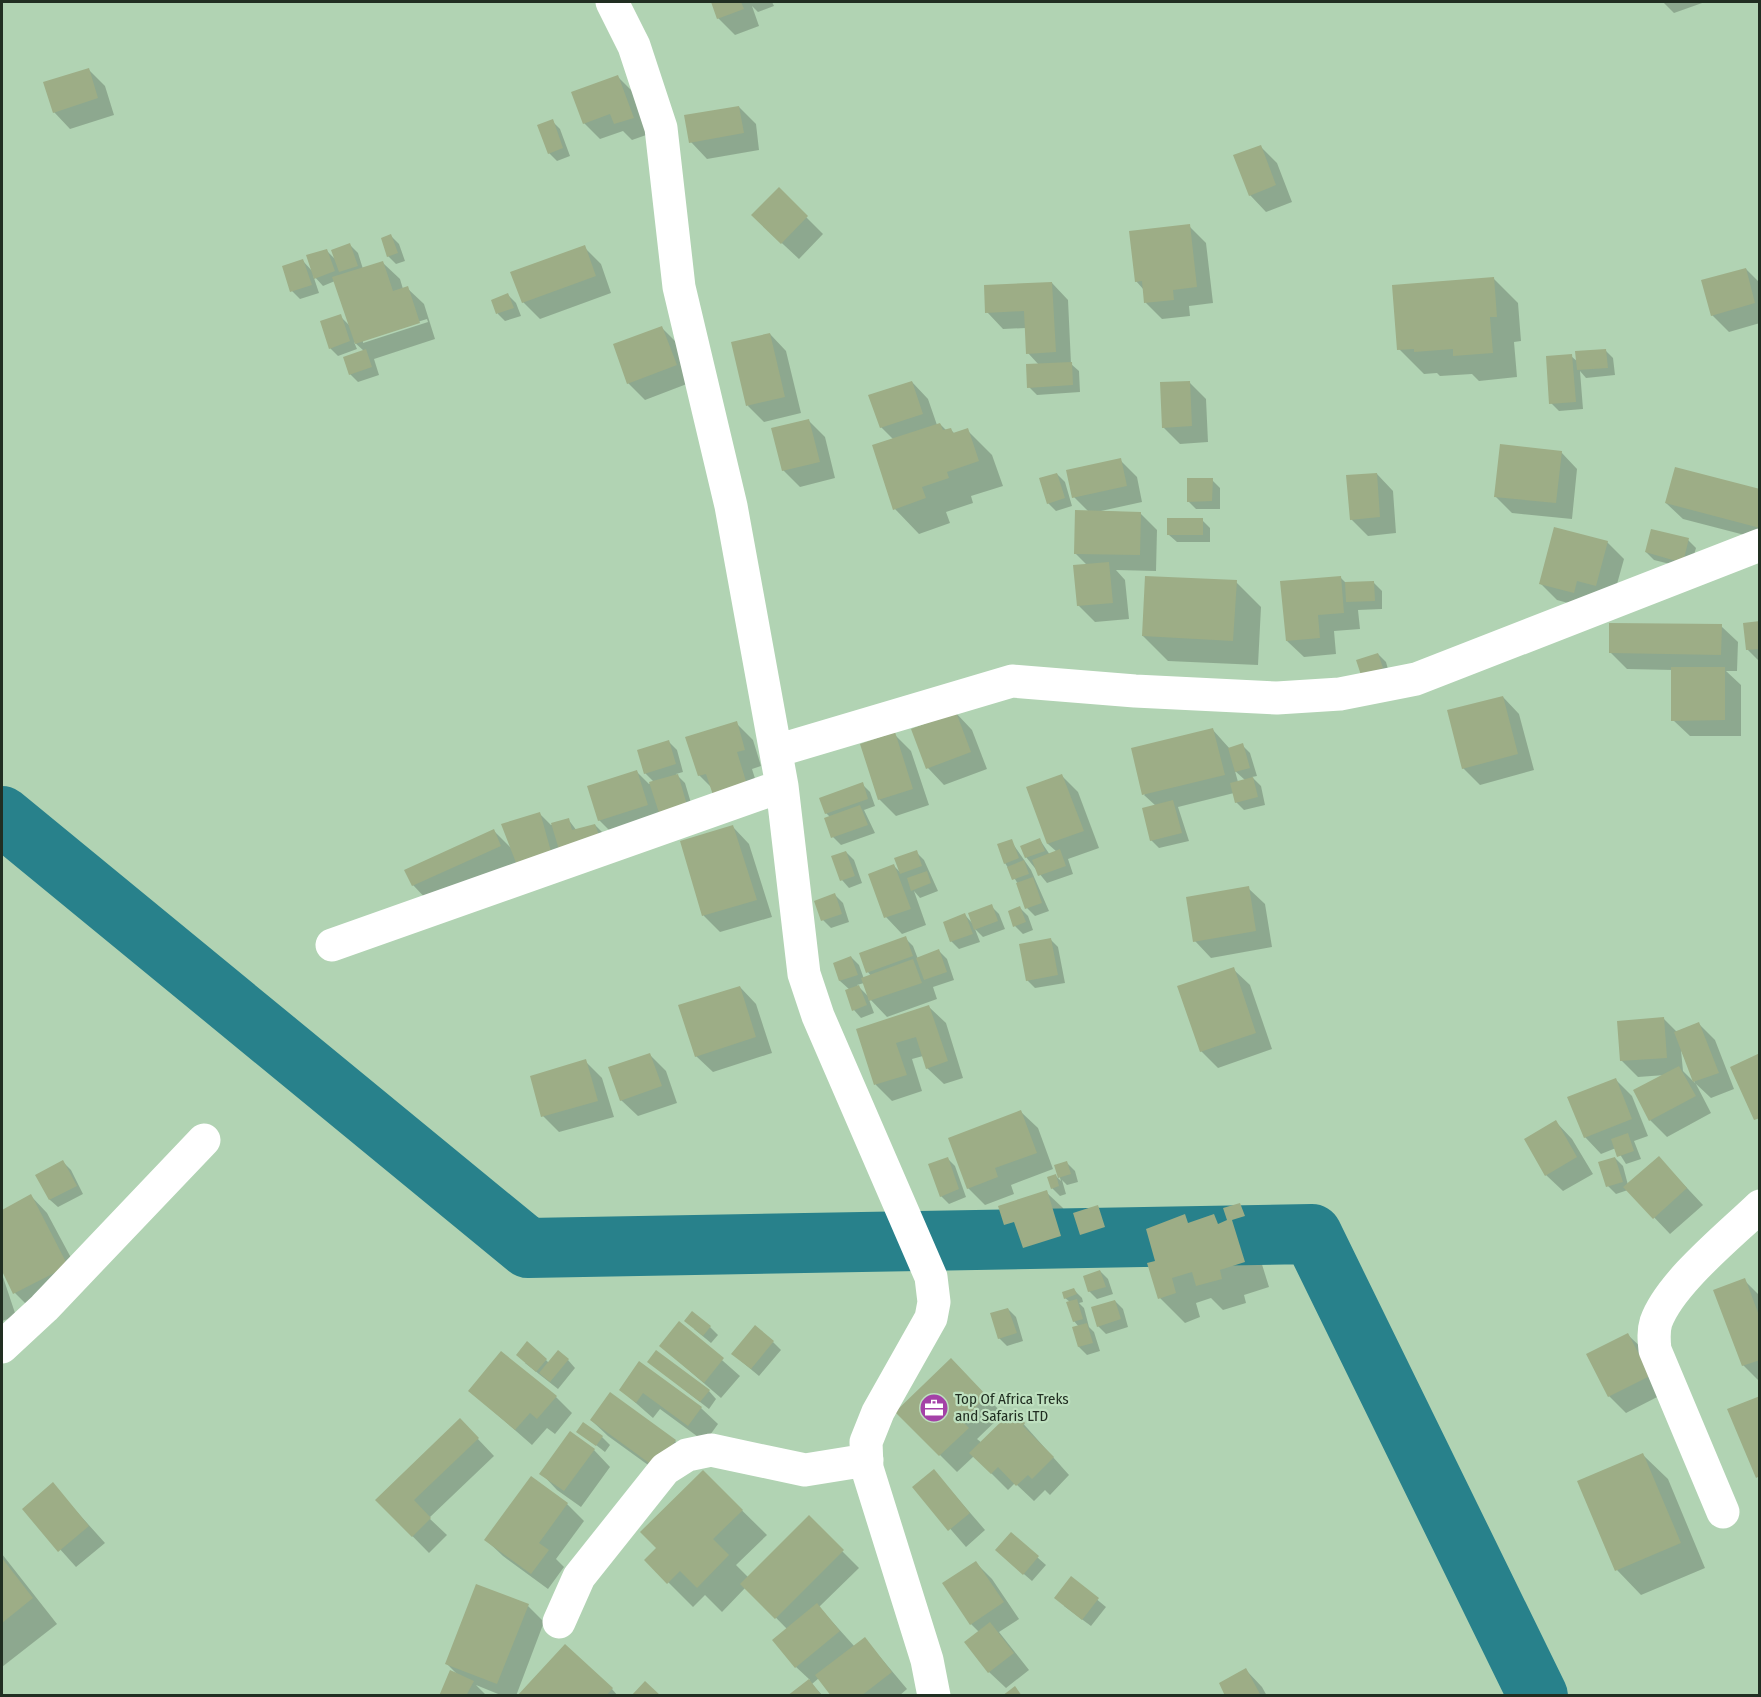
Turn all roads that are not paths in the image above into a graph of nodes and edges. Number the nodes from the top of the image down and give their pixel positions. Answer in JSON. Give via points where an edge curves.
{"nodes":[{"id":1,"x":612,"y":2,"type":"edge"},
{"id":2,"x":1760,"y":545,"type":"edge"},
{"id":3,"x":776,"y":751,"type":"junction"},
{"id":4,"x":783,"y":786,"type":"junction"},
{"id":5,"x":332,"y":945,"type":"dead end"},
{"id":6,"x":204,"y":1140,"type":"dead end"},
{"id":7,"x":1760,"y":1206,"type":"edge"},
{"id":8,"x":2,"y":1347,"type":"edge"},
{"id":9,"x":867,"y":1460,"type":"junction"},
{"id":10,"x":1723,"y":1512,"type":"dead end"},
{"id":11,"x":559,"y":1622,"type":"dead end"},
{"id":12,"x":934,"y":1695,"type":"edge"}],
"edges":[{"from":1,"to":3,"type":"street","via":[[634,46],[662,128],[679,287],[730,506]]},
{"from":2,"to":3,"type":"street","via":[[1416,679],[1340,694],[1277,698],[1135,692],[1012,681]]},
{"from":3,"to":4,"type":"street"},
{"from":4,"to":5,"type":"street"},
{"from":4,"to":9,"type":"street","via":[[804,974],[818,1016],[931,1277],[933,1293],[925,1332],[878,1412],[866,1442]]},
{"from":6,"to":8,"type":"street"},
{"from":7,"to":10,"type":"street","via":[[1683,1280],[1657,1320],[1653,1334],[1655,1350]]},
{"from":9,"to":11,"type":"street","via":[[805,1470],[711,1450],[687,1455],[665,1469],[579,1576]]},
{"from":9,"to":12,"type":"street"}]}
